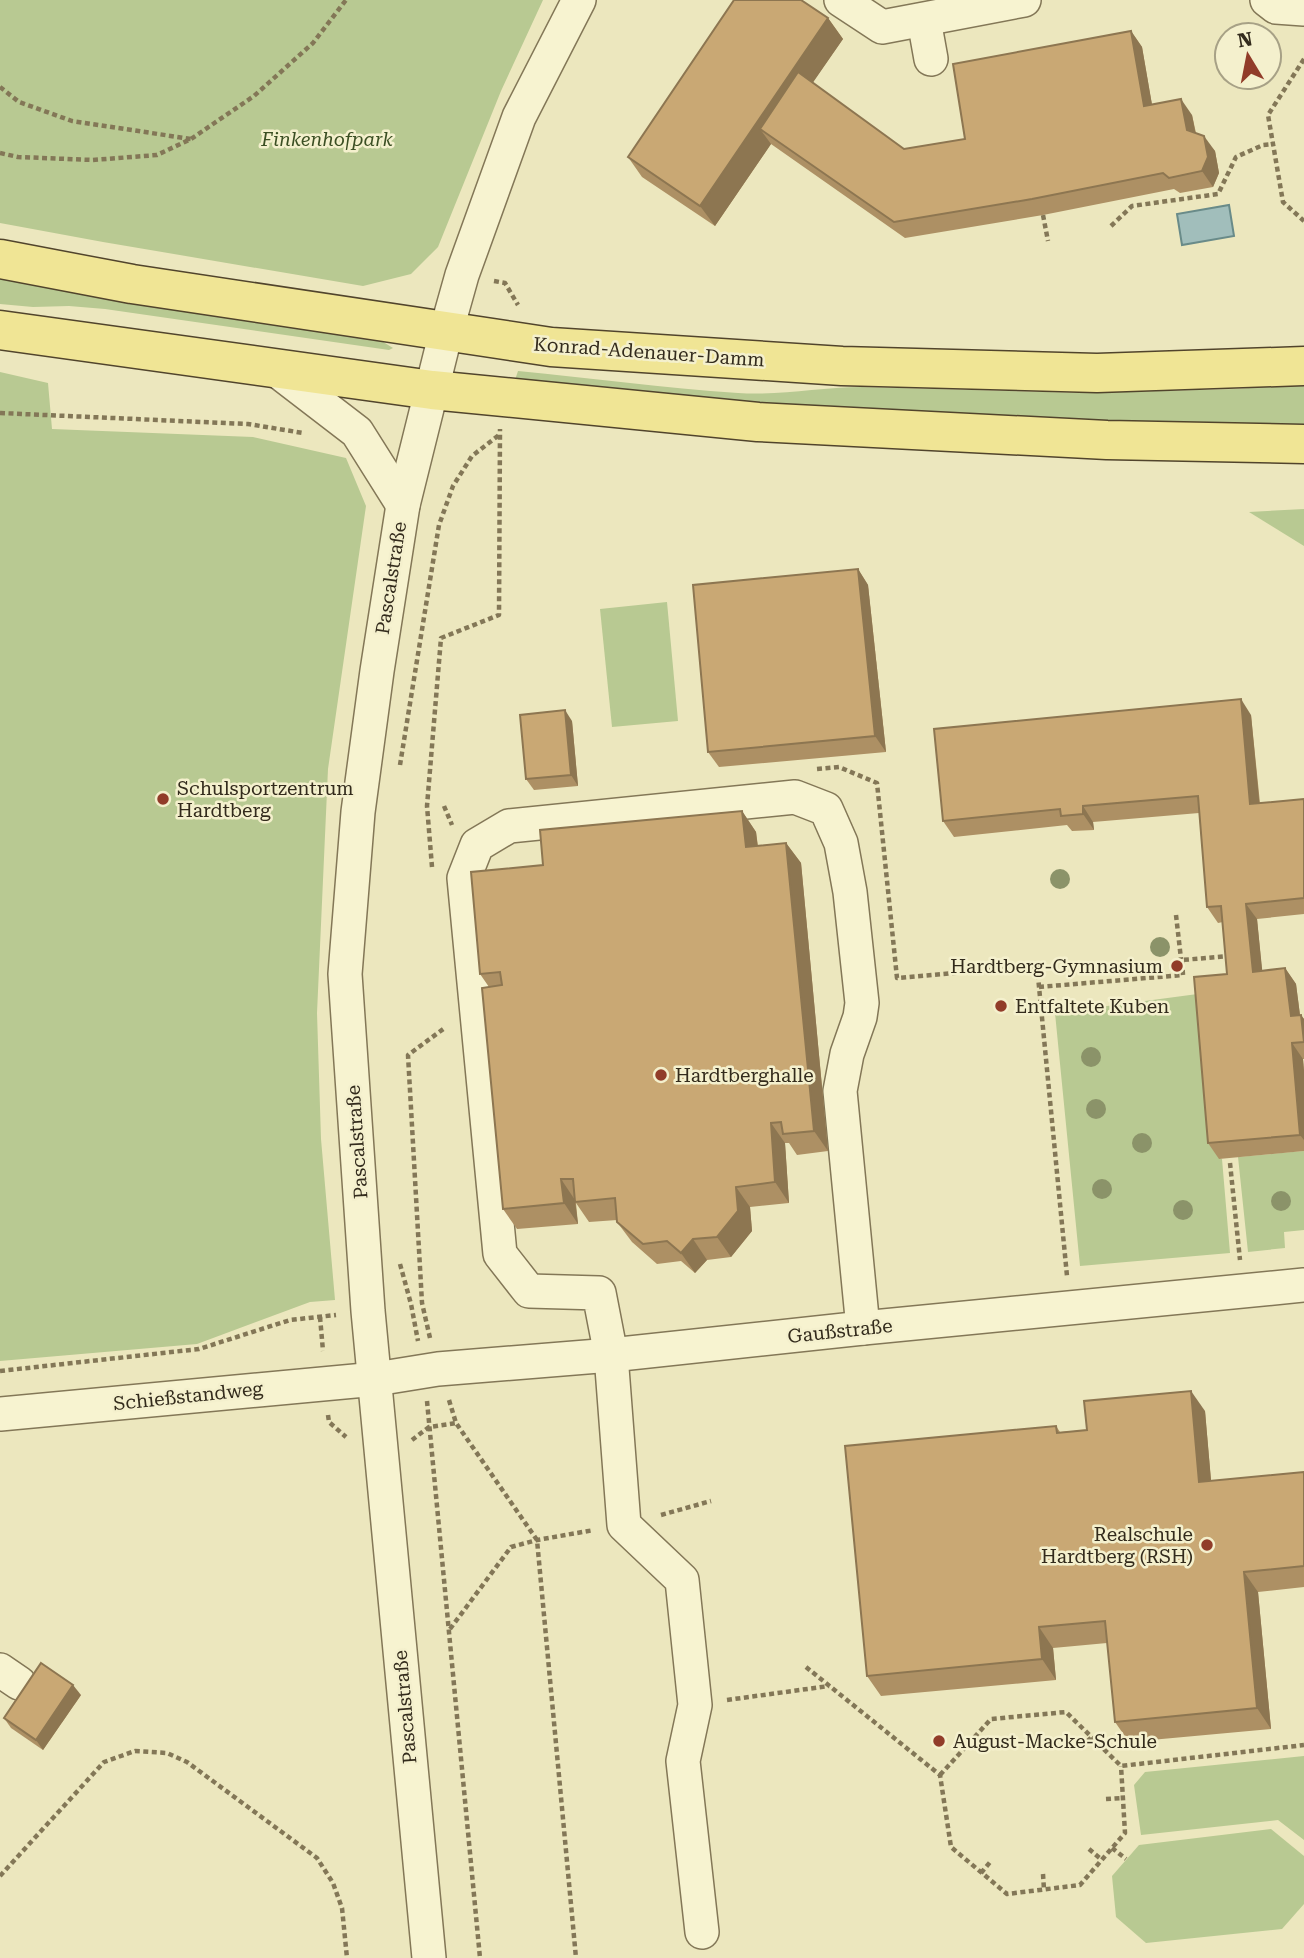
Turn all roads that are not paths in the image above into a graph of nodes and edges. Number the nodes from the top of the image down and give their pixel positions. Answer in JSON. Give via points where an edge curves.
{"nodes":[{"id":1,"x":579,"y":0,"type":"edge"},
{"id":2,"x":841,"y":0,"type":"edge"},
{"id":3,"x":1024,"y":0,"type":"edge"},
{"id":4,"x":1267,"y":0,"type":"edge"},
{"id":5,"x":1304,"y":9,"type":"edge"},
{"id":6,"x":924,"y":19,"type":"junction"},
{"id":7,"x":931,"y":60,"type":"dead end"},
{"id":8,"x":0,"y":259,"type":"edge"},
{"id":9,"x":0,"y":330,"type":"edge"},
{"id":10,"x":446,"y":332,"type":"junction"},
{"id":11,"x":1304,"y":366,"type":"edge"},
{"id":12,"x":275,"y":369,"type":"junction"},
{"id":13,"x":432,"y":390,"type":"junction"},
{"id":14,"x":1304,"y":444,"type":"edge"},
{"id":15,"x":402,"y":505,"type":"junction"},
{"id":16,"x":1304,"y":1285,"type":"edge"},
{"id":17,"x":863,"y":1328,"type":"junction"},
{"id":18,"x":611,"y":1355,"type":"junction"},
{"id":19,"x":376,"y":1379,"type":"junction"},
{"id":20,"x":0,"y":1414,"type":"edge"},
{"id":21,"x":702,"y":1932,"type":"dead end"},
{"id":22,"x":429,"y":1958,"type":"edge"}],
"edges":[{"from":1,"to":10,"type":"street","name":"Pascalstraße","via":[[519,117]]},
{"from":2,"to":6,"type":"street","via":[[882,27]]},
{"from":3,"to":6,"type":"street"},
{"from":4,"to":5,"type":"street","via":[[1276,7]]},
{"from":6,"to":7,"type":"street"},
{"from":8,"to":10,"type":"main road","name":"Konrad-Adenauer-Damm","via":[[132,285]]},
{"from":9,"to":12,"type":"main road"},
{"from":10,"to":11,"type":"main road","name":"Konrad-Adenauer-Damm","via":[[551,347],[842,366],[1097,373]]},
{"from":10,"to":13,"type":"street","name":"Pascalstraße"},
{"from":12,"to":13,"type":"main road"},
{"from":12,"to":15,"type":"street","via":[[357,432]]},
{"from":13,"to":14,"type":"main road","via":[[758,422],[1107,440]]},
{"from":13,"to":15,"type":"street","name":"Pascalstraße"},
{"from":15,"to":19,"type":"street","name":"Pascalstraße","via":[[358,812],[345,974]]},
{"from":16,"to":17,"type":"street","name":"Gaußstraße"},
{"from":17,"to":18,"type":"street","name":"Gaußstraße"},
{"from":17,"to":18,"type":"street","via":[[841,1091],[862,1003],[844,855],[826,809],[794,797],[509,826],[477,845],[464,878],[500,1254],[529,1291],[599,1293]]},
{"from":18,"to":19,"type":"street","name":"Gaußstraße"},
{"from":18,"to":21,"type":"street","via":[[624,1525],[682,1580],[695,1705],[683,1761]]},
{"from":19,"to":20,"type":"street","name":"Schießstandweg"},
{"from":19,"to":22,"type":"street","name":"Pascalstraße"}]}
